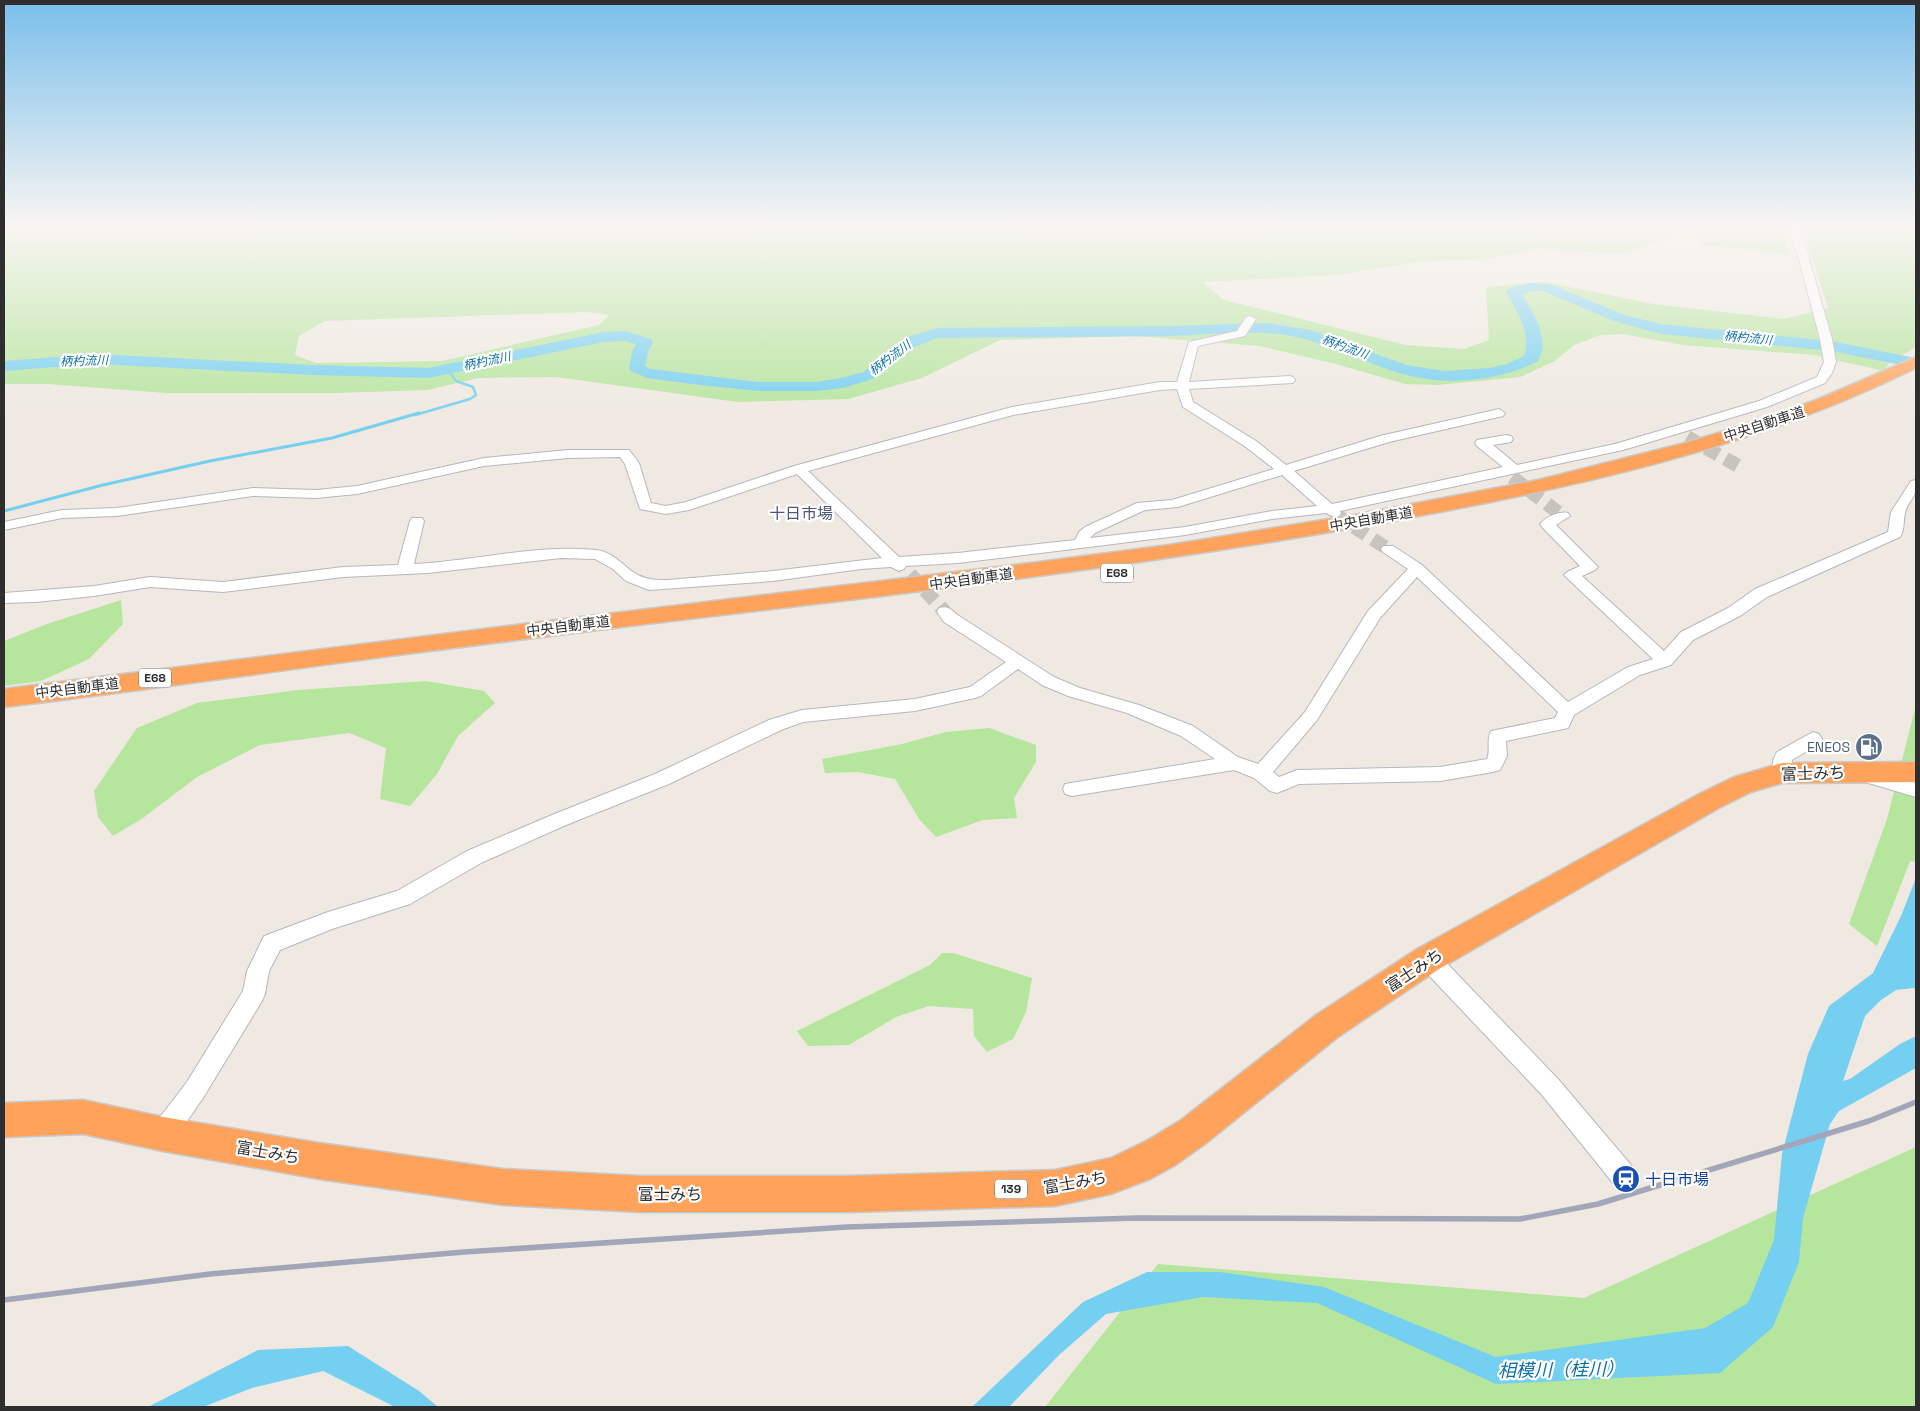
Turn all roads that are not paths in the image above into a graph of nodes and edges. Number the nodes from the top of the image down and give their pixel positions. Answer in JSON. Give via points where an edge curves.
{"nodes":[{"id":1,"x":1812,"y":293,"type":"edge"},
{"id":2,"x":1250,"y":319,"type":"dead end"},
{"id":3,"x":1915,"y":372,"type":"edge"},
{"id":4,"x":1289,"y":380,"type":"dead end"},
{"id":5,"x":1182,"y":387,"type":"junction"},
{"id":6,"x":1499,"y":413,"type":"dead end"},
{"id":7,"x":1506,"y":439,"type":"dead end"},
{"id":8,"x":799,"y":469,"type":"junction"},
{"id":9,"x":1283,"y":469,"type":"junction"},
{"id":10,"x":1510,"y":473,"type":"junction"},
{"id":11,"x":1916,"y":484,"type":"edge"},
{"id":12,"x":1331,"y":511,"type":"junction"},
{"id":13,"x":1563,"y":516,"type":"dead end"},
{"id":14,"x":417,"y":521,"type":"dead end"},
{"id":15,"x":4,"y":526,"type":"edge"},
{"id":16,"x":1081,"y":544,"type":"junction"},
{"id":17,"x":1388,"y":549,"type":"tunnel mouth"},
{"id":18,"x":895,"y":562,"type":"junction"},
{"id":19,"x":1417,"y":568,"type":"junction"},
{"id":20,"x":405,"y":569,"type":"junction"},
{"id":21,"x":910,"y":574,"type":"tunnel mouth"},
{"id":22,"x":4,"y":598,"type":"edge"},
{"id":23,"x":945,"y":612,"type":"tunnel mouth"},
{"id":24,"x":1018,"y":661,"type":"junction"},
{"id":25,"x":1665,"y":661,"type":"junction"},
{"id":26,"x":304,"y":667,"type":"junction"},
{"id":27,"x":4,"y":698,"type":"edge"},
{"id":28,"x":4,"y":712,"type":"edge"},
{"id":29,"x":1566,"y":712,"type":"junction"},
{"id":30,"x":1813,"y":739,"type":"dead end"},
{"id":31,"x":1236,"y":763,"type":"junction"},
{"id":32,"x":1261,"y":773,"type":"junction"},
{"id":33,"x":1782,"y":773,"type":"junction"},
{"id":34,"x":1912,"y":781,"type":"edge"},
{"id":35,"x":1072,"y":789,"type":"dead end"},
{"id":36,"x":1428,"y":959,"type":"junction"},
{"id":37,"x":4,"y":1120,"type":"edge"},
{"id":38,"x":163,"y":1134,"type":"junction"},
{"id":39,"x":1622,"y":1174,"type":"dead end"}],
"edges":[{"from":1,"to":10,"type":"street","via":[[1830,362],[1821,380],[1790,395],[1682,434]]},
{"from":2,"to":5,"type":"street","via":[[1241,334],[1194,344]]},
{"from":3,"to":26,"type":"highway","name":"中央自動車道","number":"E68","via":[[1892,375],[1827,403],[1679,451],[1516,492],[1419,511],[1085,564],[614,621]]},
{"from":3,"to":26,"type":"highway","name":"中央自動車道","number":"E68","via":[[1845,411],[1696,460],[1529,502],[1329,541],[918,600]]},
{"from":4,"to":5,"type":"street"},
{"from":5,"to":8,"type":"street","via":[[1160,386],[1012,411]]},
{"from":5,"to":9,"type":"street","via":[[1187,404],[1222,424]]},
{"from":6,"to":9,"type":"street","via":[[1384,439]]},
{"from":7,"to":10,"type":"street","via":[[1482,443]]},
{"from":8,"to":15,"type":"street","via":[[689,506],[666,510],[645,506],[632,463],[624,453],[568,454],[460,466],[357,490],[316,494],[253,492],[127,510],[62,514]]},
{"from":8,"to":18,"type":"street"},
{"from":9,"to":12,"type":"street"},
{"from":9,"to":16,"type":"street","via":[[1174,504],[1142,506],[1090,530]]},
{"from":10,"to":12,"type":"street"},
{"from":11,"to":25,"type":"street","via":[[1898,512],[1895,534],[1761,593],[1734,612],[1687,636]]},
{"from":12,"to":16,"type":"street","via":[[1272,515],[1185,531]]},
{"from":13,"to":25,"type":"street","via":[[1547,524],[1590,567],[1572,575]]},
{"from":14,"to":20,"type":"street"},
{"from":16,"to":18,"type":"street"},
{"from":17,"to":19,"type":"street"},
{"from":18,"to":20,"type":"street","via":[[649,586],[631,578],[598,555],[580,552]]},
{"from":18,"to":21,"type":"street"},
{"from":19,"to":29,"type":"street"},
{"from":19,"to":32,"type":"street","via":[[1374,615],[1311,716]]},
{"from":20,"to":22,"type":"street","via":[[343,572],[223,588],[150,582],[65,594]]},
{"from":23,"to":24,"type":"street"},
{"from":24,"to":31,"type":"street","via":[[1048,681],[1074,692],[1133,709],[1188,731]]},
{"from":24,"to":38,"type":"street","via":[[976,692],[915,705],[802,716],[775,725],[662,779],[474,858],[403,898],[328,921],[272,943],[258,971],[254,994],[195,1090]]},
{"from":25,"to":29,"type":"street","via":[[1634,671]]},
{"from":26,"to":27,"type":"highway","name":"中央自動車道","number":"E68"},
{"from":26,"to":28,"type":"highway","name":"中央自動車道","number":"E68"},
{"from":29,"to":32,"type":"street","via":[[1562,723],[1497,736],[1498,756],[1493,765],[1440,774],[1297,777],[1277,786]]},
{"from":30,"to":33,"type":"street","via":[[1783,757]]},
{"from":31,"to":32,"type":"street"},
{"from":31,"to":35,"type":"street"},
{"from":33,"to":34,"type":"highway","name":"富士みち","number":"139","via":[[1855,772]]},
{"from":33,"to":36,"type":"highway","name":"富士みち","number":"139","via":[[1743,784],[1694,808]]},
{"from":36,"to":38,"type":"highway","name":"富士みち","number":"139","via":[[1326,1026],[1162,1153],[1111,1176],[1056,1188],[850,1194],[641,1194],[503,1187],[319,1161]]},
{"from":36,"to":39,"type":"street","via":[[1550,1087]]},
{"from":37,"to":38,"type":"highway","name":"富士みち","number":"139","via":[[83,1117]]}]}
